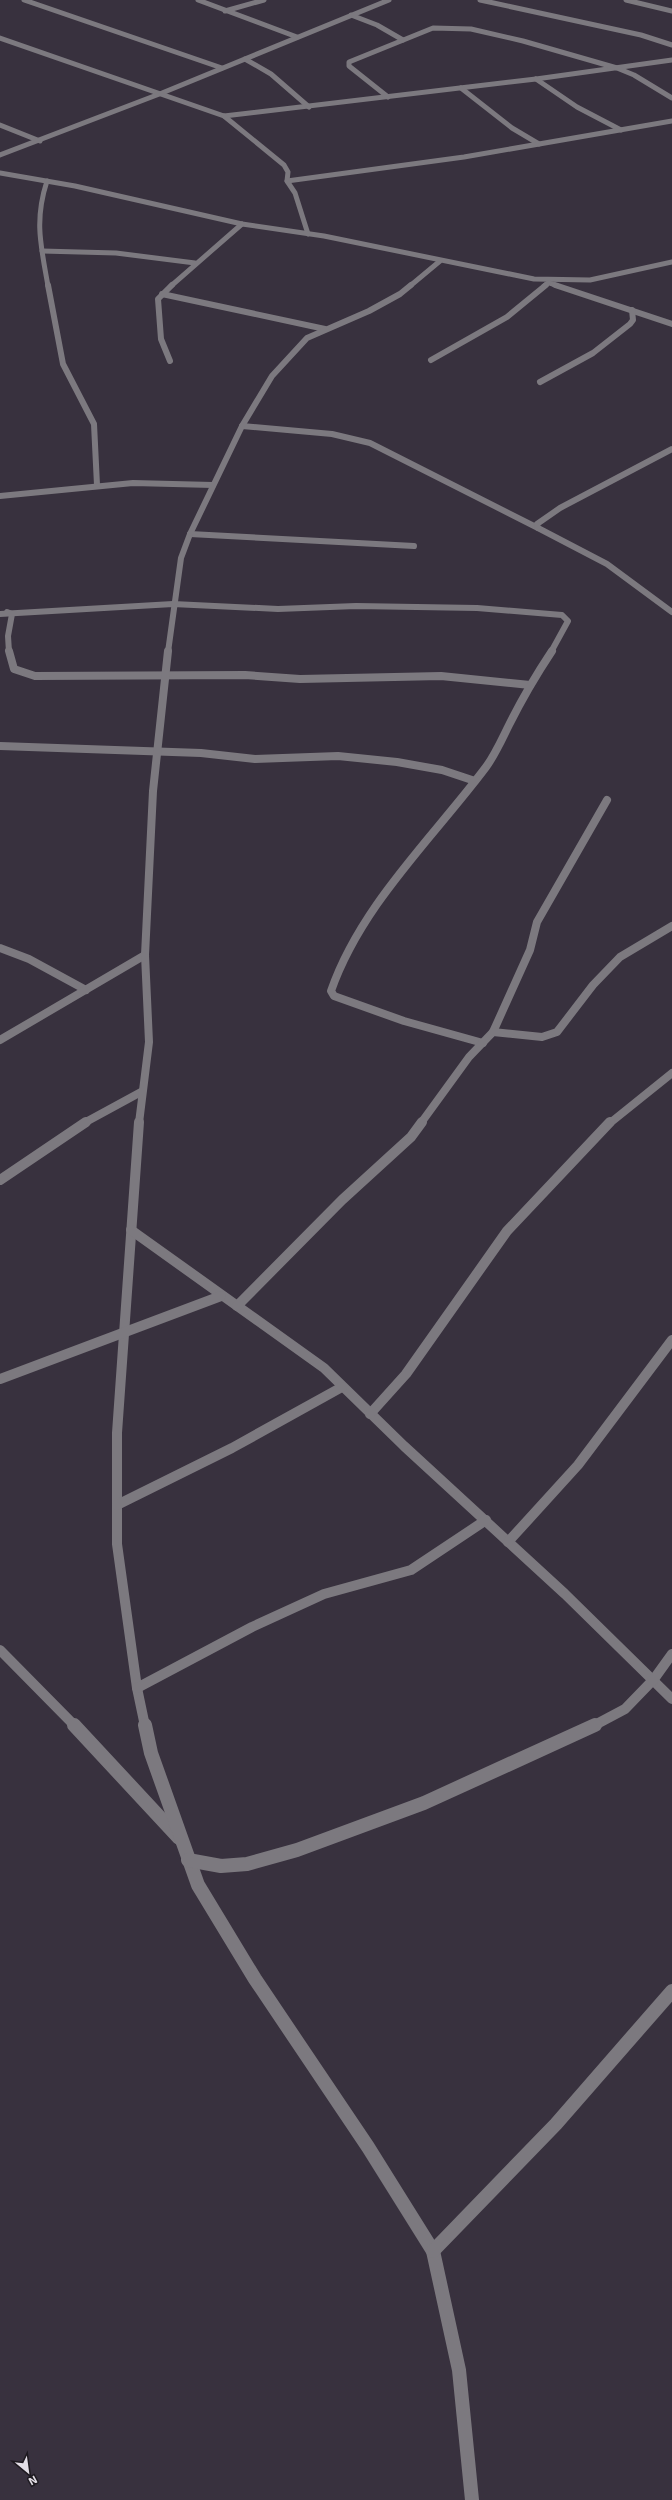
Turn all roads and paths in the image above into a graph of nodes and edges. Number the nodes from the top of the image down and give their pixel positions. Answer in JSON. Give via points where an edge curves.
{"nodes":[{"id":1,"x":24,"y":0,"type":"edge"},
{"id":2,"x":198,"y":0,"type":"edge"},
{"id":3,"x":264,"y":0,"type":"edge"},
{"id":4,"x":389,"y":0,"type":"edge"},
{"id":5,"x":480,"y":0,"type":"edge"},
{"id":6,"x":626,"y":0,"type":"edge"},
{"id":7,"x":225,"y":11,"type":"junction"},
{"id":8,"x":672,"y":11,"type":"edge"},
{"id":9,"x":351,"y":15,"type":"junction"},
{"id":10,"x":297,"y":37,"type":"junction"},
{"id":11,"x":0,"y":38,"type":"edge"},
{"id":12,"x":403,"y":40,"type":"junction"},
{"id":13,"x":672,"y":45,"type":"edge"},
{"id":14,"x":245,"y":59,"type":"junction"},
{"id":15,"x":672,"y":60,"type":"edge"},
{"id":16,"x":222,"y":68,"type":"junction"},
{"id":17,"x":617,"y":68,"type":"junction"},
{"id":18,"x":536,"y":79,"type":"junction"},
{"id":19,"x":461,"y":88,"type":"junction"},
{"id":20,"x":162,"y":93,"type":"junction"},
{"id":21,"x":388,"y":97,"type":"junction"},
{"id":22,"x":672,"y":98,"type":"edge"},
{"id":23,"x":309,"y":107,"type":"junction"},
{"id":24,"x":224,"y":116,"type":"junction"},
{"id":25,"x":672,"y":121,"type":"edge"},
{"id":26,"x":0,"y":125,"type":"edge"},
{"id":27,"x":622,"y":130,"type":"junction"},
{"id":28,"x":40,"y":141,"type":"junction"},
{"id":29,"x":539,"y":144,"type":"junction"},
{"id":30,"x":0,"y":155,"type":"edge"},
{"id":31,"x":0,"y":173,"type":"edge"},
{"id":32,"x":47,"y":181,"type":"junction"},
{"id":33,"x":287,"y":181,"type":"junction"},
{"id":34,"x":242,"y":224,"type":"junction"},
{"id":35,"x":308,"y":234,"type":"junction"},
{"id":36,"x":42,"y":251,"type":"junction"},
{"id":37,"x":440,"y":261,"type":"junction"},
{"id":38,"x":672,"y":262,"type":"edge"},
{"id":39,"x":195,"y":263,"type":"junction"},
{"id":40,"x":534,"y":279,"type":"junction"},
{"id":41,"x":548,"y":283,"type":"junction"},
{"id":42,"x":162,"y":294,"type":"junction"},
{"id":43,"x":632,"y":310,"type":"junction"},
{"id":44,"x":672,"y":324,"type":"edge"},
{"id":45,"x":325,"y":329,"type":"junction"},
{"id":46,"x":431,"y":360,"type":"dead end"},
{"id":47,"x":170,"y":361,"type":"dead end"},
{"id":48,"x":540,"y":382,"type":"dead end"},
{"id":49,"x":242,"y":426,"type":"junction"},
{"id":50,"x":672,"y":449,"type":"edge"},
{"id":51,"x":97,"y":485,"type":"junction"},
{"id":52,"x":214,"y":485,"type":"junction"},
{"id":53,"x":0,"y":496,"type":"edge"},
{"id":54,"x":538,"y":528,"type":"junction"},
{"id":55,"x":190,"y":534,"type":"junction"},
{"id":56,"x":414,"y":546,"type":"dead end"},
{"id":57,"x":173,"y":604,"type":"junction"},
{"id":58,"x":0,"y":608,"type":"edge"},
{"id":59,"x":672,"y":612,"type":"edge"},
{"id":60,"x":0,"y":614,"type":"edge"},
{"id":61,"x":12,"y":614,"type":"junction"},
{"id":62,"x":166,"y":676,"type":"junction"},
{"id":63,"x":530,"y":685,"type":"junction"},
{"id":64,"x":0,"y":746,"type":"edge"},
{"id":65,"x":158,"y":752,"type":"junction"},
{"id":66,"x":475,"y":781,"type":"junction"},
{"id":67,"x":607,"y":800,"type":"dead end"},
{"id":68,"x":672,"y":926,"type":"edge"},
{"id":69,"x":0,"y":948,"type":"edge"},
{"id":70,"x":145,"y":955,"type":"junction"},
{"id":71,"x":86,"y":990,"type":"junction"},
{"id":72,"x":493,"y":1032,"type":"junction"},
{"id":73,"x":0,"y":1040,"type":"edge"},
{"id":74,"x":483,"y":1042,"type":"junction"},
{"id":75,"x":672,"y":1074,"type":"edge"},
{"id":76,"x":141,"y":1092,"type":"junction"},
{"id":77,"x":0,"y":1180,"type":"edge"},
{"id":78,"x":131,"y":1230,"type":"junction"},
{"id":79,"x":221,"y":1296,"type":"junction"},
{"id":80,"x":237,"y":1306,"type":"junction"},
{"id":81,"x":126,"y":1331,"type":"junction"},
{"id":82,"x":672,"y":1340,"type":"edge"},
{"id":83,"x":0,"y":1379,"type":"edge"},
{"id":84,"x":342,"y":1386,"type":"junction"},
{"id":85,"x":370,"y":1414,"type":"junction"},
{"id":86,"x":117,"y":1505,"type":"junction"},
{"id":87,"x":486,"y":1520,"type":"junction"},
{"id":88,"x":508,"y":1542,"type":"junction"},
{"id":89,"x":0,"y":1650,"type":"edge"},
{"id":90,"x":672,"y":1654,"type":"edge"},
{"id":91,"x":654,"y":1679,"type":"junction"},
{"id":92,"x":137,"y":1688,"type":"junction"},
{"id":93,"x":672,"y":1699,"type":"edge"},
{"id":94,"x":181,"y":1842,"type":"junction"},
{"id":95,"x":188,"y":1860,"type":"junction"},
{"id":96,"x":672,"y":1991,"type":"edge"},
{"id":97,"x":433,"y":2252,"type":"junction"},
{"id":98,"x":472,"y":2500,"type":"edge"}],
"edges":[{"from":1,"to":16,"type":"street"},
{"from":2,"to":7,"type":"street"},
{"from":3,"to":7,"type":"street"},
{"from":4,"to":9,"type":"street"},
{"from":5,"to":13,"type":"street","via":[[641,34]]},
{"from":6,"to":8,"type":"street"},
{"from":7,"to":10,"type":"street"},
{"from":9,"to":10,"type":"street"},
{"from":9,"to":12,"type":"street","via":[[377,25]]},
{"from":10,"to":14,"type":"street"},
{"from":11,"to":20,"type":"street"},
{"from":12,"to":17,"type":"street","via":[[433,28],[452,26]]},
{"from":12,"to":21,"type":"street","via":[[348,64]]},
{"from":14,"to":16,"type":"street"},
{"from":14,"to":23,"type":"street","via":[[271,74]]},
{"from":15,"to":17,"type":"street"},
{"from":16,"to":20,"type":"street"},
{"from":17,"to":18,"type":"street"},
{"from":17,"to":22,"type":"street"},
{"from":18,"to":19,"type":"street"},
{"from":18,"to":27,"type":"street","via":[[577,107]]},
{"from":19,"to":21,"type":"street"},
{"from":19,"to":29,"type":"street","via":[[512,128]]},
{"from":20,"to":24,"type":"street"},
{"from":20,"to":28,"type":"street"},
{"from":21,"to":23,"type":"street"},
{"from":23,"to":24,"type":"street"},
{"from":24,"to":33,"type":"street","via":[[284,165],[288,172]]},
{"from":25,"to":27,"type":"street"},
{"from":26,"to":28,"type":"street"},
{"from":27,"to":29,"type":"street"},
{"from":28,"to":30,"type":"street"},
{"from":29,"to":33,"type":"street"},
{"from":31,"to":32,"type":"street"},
{"from":32,"to":34,"type":"street"},
{"from":32,"to":36,"type":"street","via":[[38,230]]},
{"from":33,"to":35,"type":"street","via":[[295,192]]},
{"from":34,"to":35,"type":"street"},
{"from":34,"to":39,"type":"street"},
{"from":35,"to":37,"type":"street"},
{"from":36,"to":39,"type":"street","via":[[116,253]]},
{"from":36,"to":51,"type":"street","via":[[63,364],[94,424]]},
{"from":37,"to":40,"type":"street"},
{"from":37,"to":45,"type":"street","via":[[400,294]]},
{"from":38,"to":40,"type":"street","via":[[590,280]]},
{"from":39,"to":42,"type":"street"},
{"from":40,"to":41,"type":"street"},
{"from":41,"to":43,"type":"street"},
{"from":41,"to":46,"type":"street","via":[[507,317]]},
{"from":42,"to":45,"type":"street"},
{"from":42,"to":47,"type":"street","via":[[158,299],[159,332],[162,346]]},
{"from":43,"to":44,"type":"street"},
{"from":43,"to":48,"type":"street","via":[[633,320],[630,324],[602,347]]},
{"from":45,"to":49,"type":"street","via":[[307,338],[272,376]]},
{"from":49,"to":52,"type":"street"},
{"from":49,"to":54,"type":"street","via":[[332,434],[370,443]]},
{"from":50,"to":54,"type":"street","via":[[560,508],[542,519],[537,524]]},
{"from":51,"to":52,"type":"street","via":[[164,481]]},
{"from":51,"to":53,"type":"street"},
{"from":52,"to":55,"type":"street"},
{"from":54,"to":59,"type":"street","via":[[607,564]]},
{"from":55,"to":56,"type":"street"},
{"from":55,"to":57,"type":"street","via":[[181,558]]},
{"from":57,"to":61,"type":"street"},
{"from":57,"to":62,"type":"street"},
{"from":57,"to":63,"type":"street","via":[[278,609],[356,606],[477,608],[562,615],[568,621],[560,639]]},
{"from":58,"to":61,"type":"street"},
{"from":60,"to":61,"type":"street"},
{"from":61,"to":62,"type":"street","via":[[7,630],[8,653],[14,669],[46,677]]},
{"from":62,"to":63,"type":"street","via":[[245,675],[300,679],[441,676]]},
{"from":62,"to":65,"type":"street"},
{"from":63,"to":66,"type":"street","via":[[487,766]]},
{"from":64,"to":65,"type":"street"},
{"from":65,"to":66,"type":"street","via":[[201,753],[255,759],[338,756],[442,770]]},
{"from":65,"to":70,"type":"street","via":[[153,791]]},
{"from":66,"to":74,"type":"street","via":[[361,927],[331,991],[334,996],[404,1021]]},
{"from":67,"to":72,"type":"street","via":[[537,922],[530,950]]},
{"from":68,"to":72,"type":"street","via":[[620,958],[594,985],[557,1032],[542,1037]]},
{"from":69,"to":71,"type":"street","via":[[29,959]]},
{"from":70,"to":71,"type":"street"},
{"from":70,"to":76,"type":"street","via":[[148,1042]]},
{"from":71,"to":73,"type":"street"},
{"from":72,"to":74,"type":"street"},
{"from":74,"to":80,"type":"street","via":[[455,1075],[411,1137],[342,1200]]},
{"from":75,"to":85,"type":"street","via":[[612,1120],[507,1231],[406,1374]]},
{"from":76,"to":77,"type":"street","via":[[78,1126]]},
{"from":76,"to":78,"type":"street"},
{"from":78,"to":79,"type":"street"},
{"from":78,"to":81,"type":"street"},
{"from":79,"to":80,"type":"street"},
{"from":79,"to":81,"type":"street"},
{"from":80,"to":84,"type":"street","via":[[324,1368]]},
{"from":81,"to":83,"type":"street"},
{"from":81,"to":86,"type":"street","via":[[117,1433]]},
{"from":82,"to":88,"type":"street","via":[[578,1465]]},
{"from":84,"to":85,"type":"street"},
{"from":84,"to":86,"type":"street","via":[[232,1448]]},
{"from":85,"to":87,"type":"street"},
{"from":86,"to":92,"type":"street","via":[[118,1544]]},
{"from":87,"to":88,"type":"street"},
{"from":87,"to":92,"type":"street","via":[[411,1570],[324,1594],[252,1627]]},
{"from":88,"to":91,"type":"street"},
{"from":89,"to":94,"type":"street","via":[[90,1742]]},
{"from":90,"to":91,"type":"street"},
{"from":91,"to":93,"type":"street"},
{"from":91,"to":95,"type":"street","via":[[625,1709],[586,1730],[424,1803],[297,1850],[247,1864],[221,1866]]},
{"from":92,"to":94,"type":"street","via":[[151,1752]]},
{"from":94,"to":95,"type":"street"},
{"from":95,"to":97,"type":"street","via":[[198,1885],[255,1979],[368,2146]]},
{"from":96,"to":97,"type":"street","via":[[591,2087]]},
{"from":97,"to":98,"type":"street","via":[[459,2370]]}]}
